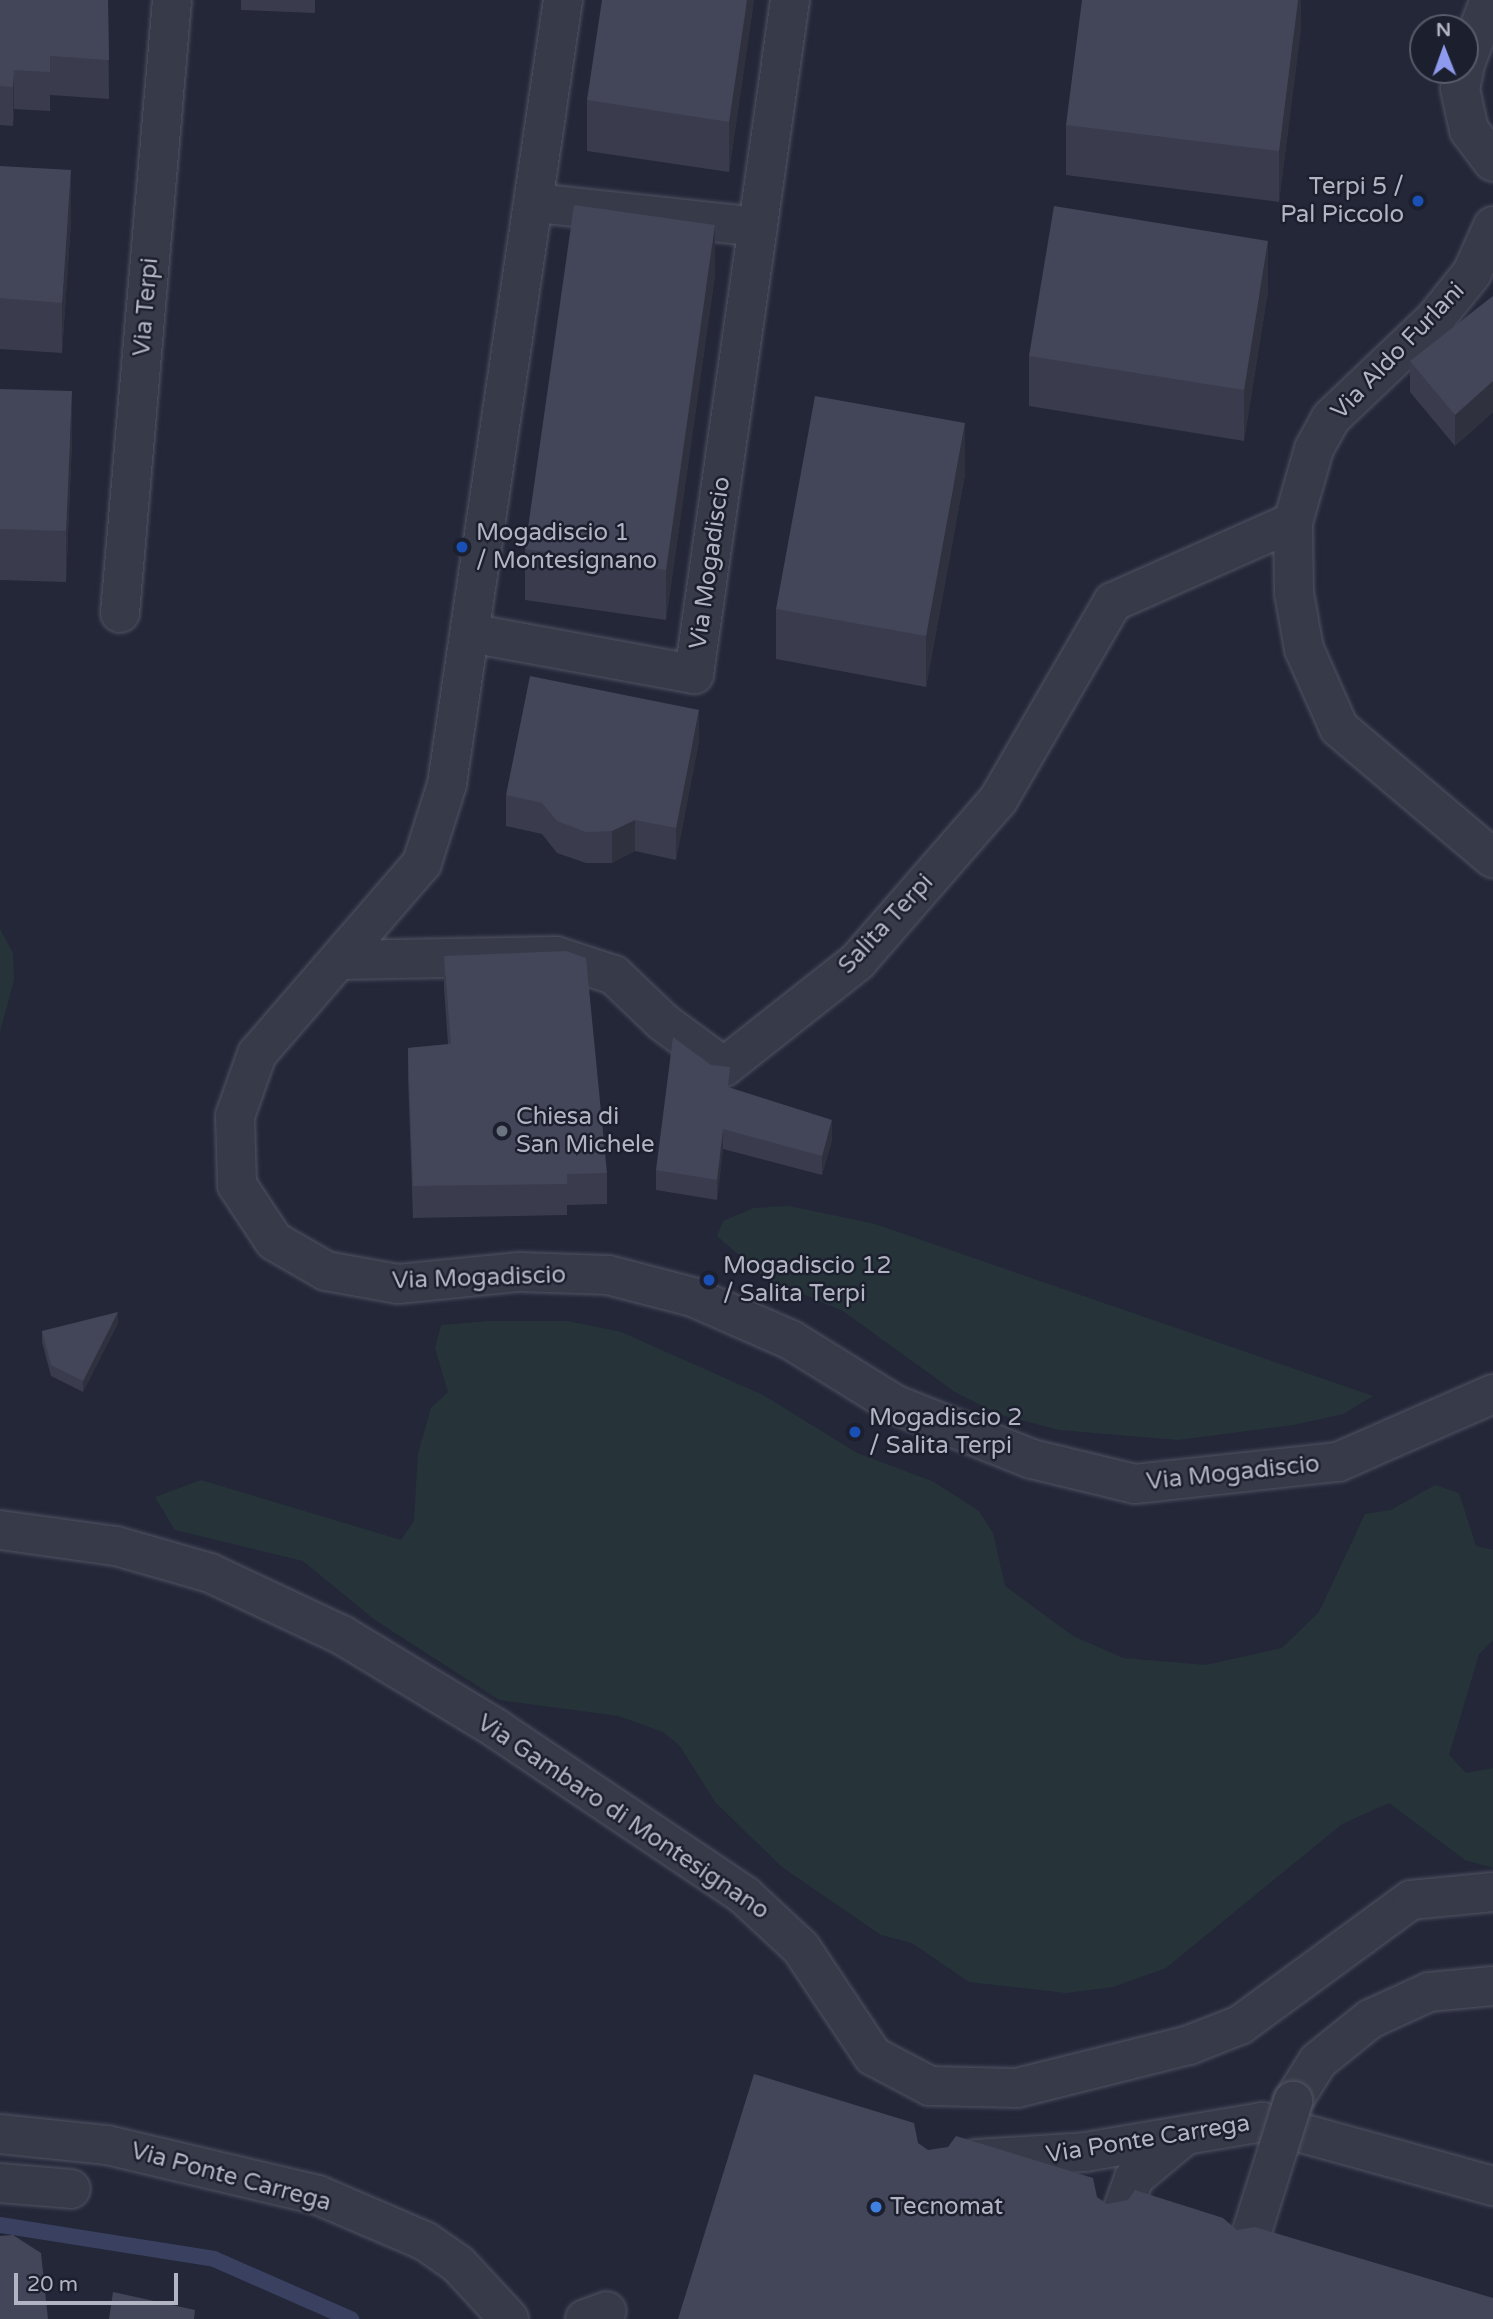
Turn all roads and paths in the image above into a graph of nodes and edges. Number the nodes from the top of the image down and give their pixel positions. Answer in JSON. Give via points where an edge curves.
{"nodes":[{"id":1,"x":173,"y":0,"type":"edge"},
{"id":2,"x":563,"y":0,"type":"edge"},
{"id":3,"x":790,"y":0,"type":"edge"},
{"id":4,"x":1490,"y":0,"type":"edge"},
{"id":5,"x":1479,"y":28,"type":"edge"},
{"id":6,"x":1461,"y":84,"type":"edge"},
{"id":7,"x":1493,"y":162,"type":"edge"},
{"id":8,"x":535,"y":203,"type":"junction"},
{"id":9,"x":1493,"y":226,"type":"edge"},
{"id":10,"x":758,"y":227,"type":"junction"},
{"id":11,"x":1293,"y":522,"type":"junction"},
{"id":12,"x":120,"y":614,"type":"dead end"},
{"id":13,"x":470,"y":633,"type":"junction"},
{"id":14,"x":1493,"y":858,"type":"edge"},
{"id":15,"x":342,"y":960,"type":"junction"},
{"id":16,"x":1493,"y":1394,"type":"edge"},
{"id":17,"x":1450,"y":1414,"type":"junction"},
{"id":18,"x":1493,"y":1427,"type":"edge"},
{"id":19,"x":0,"y":1530,"type":"edge"},
{"id":20,"x":1493,"y":1892,"type":"edge"},
{"id":21,"x":1493,"y":1986,"type":"edge"},
{"id":22,"x":0,"y":2134,"type":"edge"},
{"id":23,"x":1184,"y":2136,"type":"junction"},
{"id":24,"x":939,"y":2170,"type":"edge"},
{"id":25,"x":0,"y":2183,"type":"edge"},
{"id":26,"x":1493,"y":2186,"type":"edge"},
{"id":27,"x":71,"y":2189,"type":"dead end"},
{"id":28,"x":1114,"y":2234,"type":"edge"},
{"id":29,"x":1243,"y":2260,"type":"edge"},
{"id":30,"x":509,"y":2319,"type":"edge"}],
"edges":[{"from":1,"to":12,"type":"street","name":"Via Terpi"},
{"from":2,"to":8,"type":"street","name":"Via Mogadiscio"},
{"from":3,"to":10,"type":"street","name":"Via Mogadiscio"},
{"from":4,"to":5,"type":"street"},
{"from":6,"to":7,"type":"street","via":[[1469,130]]},
{"from":8,"to":10,"type":"street"},
{"from":8,"to":13,"type":"street","name":"Via Mogadiscio"},
{"from":9,"to":11,"type":"street","name":"Via Aldo Furlani","via":[[1472,273],[1435,319],[1331,418],[1314,449]]},
{"from":10,"to":13,"type":"street","name":"Via Mogadiscio","via":[[694,674]]},
{"from":11,"to":14,"type":"street","name":"Via Aldo Furlani","via":[[1294,593],[1304,649],[1339,728]]},
{"from":11,"to":15,"type":"street","name":"Salita Terpi","via":[[1113,602],[998,800],[858,961],[724,1067],[663,1022],[614,975],[556,957]]},
{"from":13,"to":15,"type":"street","name":"Via Mogadiscio","via":[[447,784],[422,863]]},
{"from":15,"to":17,"type":"street","name":"Via Mogadiscio","via":[[257,1054],[235,1116],[237,1185],[274,1241],[326,1271],[398,1284],[519,1272],[608,1275],[742,1316],[896,1405],[1032,1459],[1135,1484],[1338,1462]]},
{"from":16,"to":17,"type":"street","name":"Via Mogadiscio"},
{"from":17,"to":18,"type":"street"},
{"from":19,"to":20,"type":"street","name":"Via Gambaro di Montesignano","via":[[116,1546],[210,1573],[342,1635],[498,1729],[744,1895],[801,1948],[873,2056],[930,2085],[1017,2088],[1189,2046],[1240,2025],[1411,1900]]},
{"from":21,"to":29,"type":"street","bridge":true,"via":[[1429,1992],[1370,2019],[1318,2061],[1293,2101]]},
{"from":22,"to":30,"type":"street","name":"Via Ponte Carrega","via":[[107,2144],[318,2196],[425,2241],[458,2264]]},
{"from":23,"to":24,"type":"street","name":"Via Ponte Carrega","via":[[1033,2157],[943,2159]]},
{"from":23,"to":26,"type":"street","name":"Via Ponte Carrega","via":[[1262,2122]]},
{"from":23,"to":28,"type":"street","via":[[1134,2178]]},
{"from":25,"to":27,"type":"street"}]}
